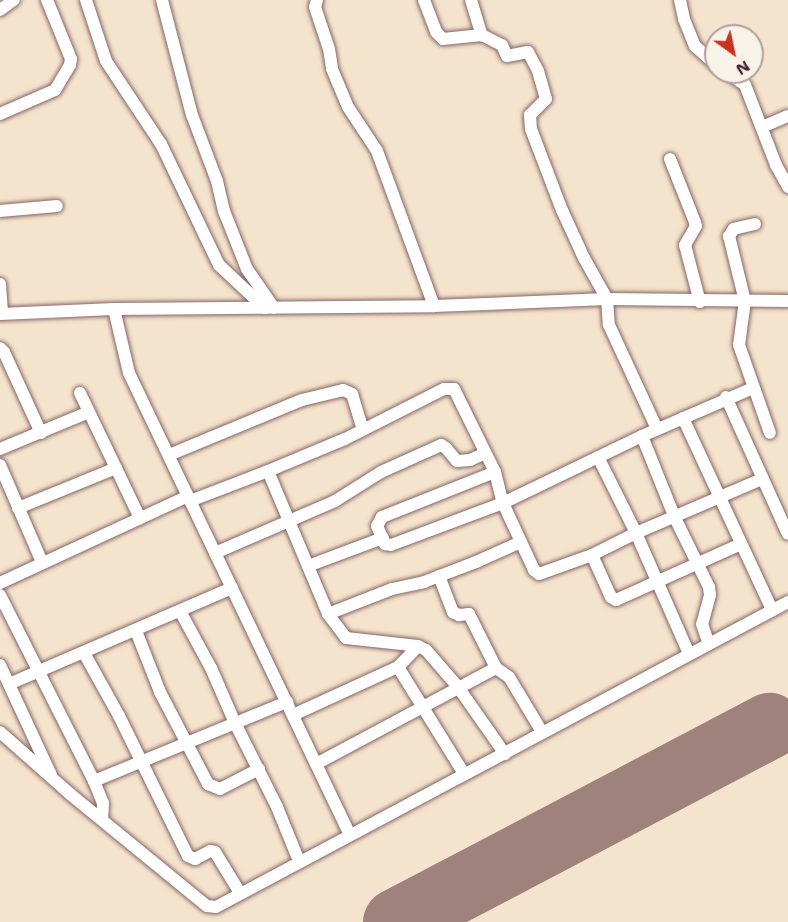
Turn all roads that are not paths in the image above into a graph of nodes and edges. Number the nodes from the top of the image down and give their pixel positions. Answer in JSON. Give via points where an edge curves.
{"nodes":[{"id":1,"x":14,"y":0,"type":"edge"},
{"id":2,"x":47,"y":0,"type":"edge"},
{"id":3,"x":86,"y":0,"type":"edge"},
{"id":4,"x":162,"y":0,"type":"edge"},
{"id":5,"x":317,"y":0,"type":"edge"},
{"id":6,"x":424,"y":0,"type":"edge"},
{"id":7,"x":471,"y":0,"type":"edge"},
{"id":8,"x":680,"y":0,"type":"edge"},
{"id":9,"x":0,"y":10,"type":"edge"},
{"id":10,"x":482,"y":34,"type":"junction"},
{"id":11,"x":704,"y":54,"type":"edge"},
{"id":12,"x":743,"y":84,"type":"edge"},
{"id":13,"x":0,"y":114,"type":"edge"},
{"id":14,"x":788,"y":116,"type":"edge"},
{"id":15,"x":762,"y":127,"type":"junction"},
{"id":16,"x":670,"y":159,"type":"dead end"},
{"id":17,"x":788,"y":187,"type":"edge"},
{"id":18,"x":57,"y":206,"type":"dead end"},
{"id":19,"x":0,"y":211,"type":"edge"},
{"id":20,"x":754,"y":224,"type":"dead end"},
{"id":21,"x":0,"y":284,"type":"edge"},
{"id":22,"x":607,"y":299,"type":"junction"},
{"id":23,"x":745,"y":301,"type":"junction"},
{"id":24,"x":788,"y":301,"type":"edge"},
{"id":25,"x":700,"y":302,"type":"junction"},
{"id":26,"x":434,"y":306,"type":"junction"},
{"id":27,"x":270,"y":308,"type":"junction"},
{"id":28,"x":114,"y":309,"type":"junction"},
{"id":29,"x":1,"y":314,"type":"edge"},
{"id":30,"x":0,"y":348,"type":"edge"},
{"id":31,"x":753,"y":388,"type":"junction"},
{"id":32,"x":80,"y":393,"type":"dead end"},
{"id":33,"x":726,"y":397,"type":"junction"},
{"id":34,"x":89,"y":412,"type":"junction"},
{"id":35,"x":683,"y":418,"type":"junction"},
{"id":36,"x":363,"y":429,"type":"junction"},
{"id":37,"x":657,"y":429,"type":"junction"},
{"id":38,"x":41,"y":433,"type":"junction"},
{"id":39,"x":770,"y":433,"type":"dead end"},
{"id":40,"x":642,"y":435,"type":"junction"},
{"id":41,"x":0,"y":449,"type":"edge"},
{"id":42,"x":486,"y":453,"type":"junction"},
{"id":43,"x":168,"y":455,"type":"junction"},
{"id":44,"x":598,"y":457,"type":"junction"},
{"id":45,"x":0,"y":465,"type":"edge"},
{"id":46,"x":116,"y":468,"type":"junction"},
{"id":47,"x":268,"y":471,"type":"junction"},
{"id":48,"x":495,"y":472,"type":"junction"},
{"id":49,"x":762,"y":479,"type":"junction"},
{"id":50,"x":718,"y":498,"type":"junction"},
{"id":51,"x":189,"y":499,"type":"junction"},
{"id":52,"x":504,"y":503,"type":"junction"},
{"id":53,"x":18,"y":508,"type":"junction"},
{"id":54,"x":140,"y":518,"type":"junction"},
{"id":55,"x":675,"y":518,"type":"junction"},
{"id":56,"x":288,"y":520,"type":"junction"},
{"id":57,"x":636,"y":533,"type":"junction"},
{"id":58,"x":788,"y":534,"type":"edge"},
{"id":59,"x":383,"y":538,"type":"junction"},
{"id":60,"x":521,"y":542,"type":"junction"},
{"id":61,"x":741,"y":544,"type":"junction"},
{"id":62,"x":215,"y":553,"type":"junction"},
{"id":63,"x":592,"y":555,"type":"junction"},
{"id":64,"x":42,"y":562,"type":"junction"},
{"id":65,"x":698,"y":563,"type":"junction"},
{"id":66,"x":308,"y":566,"type":"junction"},
{"id":67,"x":439,"y":576,"type":"junction"},
{"id":68,"x":656,"y":581,"type":"junction"},
{"id":69,"x":0,"y":583,"type":"edge"},
{"id":70,"x":232,"y":588,"type":"junction"},
{"id":71,"x":0,"y":595,"type":"edge"},
{"id":72,"x":788,"y":602,"type":"edge"},
{"id":73,"x":772,"y":610,"type":"junction"},
{"id":74,"x":180,"y":611,"type":"junction"},
{"id":75,"x":328,"y":614,"type":"junction"},
{"id":76,"x":136,"y":631,"type":"junction"},
{"id":77,"x":709,"y":644,"type":"junction"},
{"id":78,"x":418,"y":646,"type":"junction"},
{"id":79,"x":84,"y":653,"type":"junction"},
{"id":80,"x":689,"y":654,"type":"junction"},
{"id":81,"x":0,"y":665,"type":"edge"},
{"id":82,"x":398,"y":667,"type":"junction"},
{"id":83,"x":496,"y":668,"type":"junction"},
{"id":84,"x":39,"y":672,"type":"junction"},
{"id":85,"x":9,"y":684,"type":"junction"},
{"id":86,"x":459,"y":687,"type":"junction"},
{"id":87,"x":287,"y":702,"type":"junction"},
{"id":88,"x":421,"y":708,"type":"junction"},
{"id":89,"x":293,"y":716,"type":"junction"},
{"id":90,"x":235,"y":723,"type":"junction"},
{"id":91,"x":0,"y":732,"type":"edge"},
{"id":92,"x":542,"y":732,"type":"junction"},
{"id":93,"x":187,"y":744,"type":"junction"},
{"id":94,"x":505,"y":754,"type":"junction"},
{"id":95,"x":139,"y":761,"type":"junction"},
{"id":96,"x":316,"y":764,"type":"junction"},
{"id":97,"x":259,"y":769,"type":"junction"},
{"id":98,"x":464,"y":774,"type":"junction"},
{"id":99,"x":53,"y":779,"type":"junction"},
{"id":100,"x":93,"y":781,"type":"junction"},
{"id":101,"x":102,"y":820,"type":"junction"},
{"id":102,"x":350,"y":835,"type":"junction"},
{"id":103,"x":298,"y":861,"type":"junction"},
{"id":104,"x":240,"y":893,"type":"junction"}],
"edges":[{"from":1,"to":9,"type":"street"},
{"from":2,"to":13,"type":"street","via":[[70,65],[55,90]]},
{"from":3,"to":27,"type":"street","via":[[106,61],[161,144],[219,265]]},
{"from":4,"to":27,"type":"street","via":[[192,115],[224,211],[247,269]]},
{"from":5,"to":26,"type":"street","via":[[315,7],[332,69],[348,107],[376,151]]},
{"from":6,"to":10,"type":"street","via":[[435,32],[443,39]]},
{"from":7,"to":10,"type":"street"},
{"from":8,"to":11,"type":"street","via":[[695,46]]},
{"from":10,"to":22,"type":"street","via":[[501,44],[507,56],[528,52],[535,63],[546,99],[530,115],[531,129],[566,220]]},
{"from":12,"to":15,"type":"street"},
{"from":14,"to":15,"type":"street"},
{"from":15,"to":17,"type":"street"},
{"from":16,"to":25,"type":"street","via":[[696,226],[685,245]]},
{"from":18,"to":19,"type":"street"},
{"from":20,"to":23,"type":"street","via":[[729,233]]},
{"from":21,"to":29,"type":"street"},
{"from":22,"to":25,"type":"street"},
{"from":22,"to":26,"type":"street"},
{"from":22,"to":37,"type":"street","via":[[609,325]]},
{"from":23,"to":24,"type":"street"},
{"from":23,"to":25,"type":"street"},
{"from":23,"to":31,"type":"street","via":[[739,345]]},
{"from":26,"to":27,"type":"street"},
{"from":27,"to":28,"type":"street"},
{"from":28,"to":29,"type":"street"},
{"from":28,"to":43,"type":"street","via":[[129,373]]},
{"from":30,"to":38,"type":"street"},
{"from":31,"to":33,"type":"street"},
{"from":31,"to":39,"type":"street"},
{"from":32,"to":34,"type":"street"},
{"from":33,"to":35,"type":"street"},
{"from":33,"to":49,"type":"street"},
{"from":34,"to":38,"type":"street"},
{"from":34,"to":46,"type":"street"},
{"from":35,"to":37,"type":"street"},
{"from":35,"to":50,"type":"street"},
{"from":36,"to":42,"type":"street","via":[[449,388],[456,391]]},
{"from":36,"to":43,"type":"street","via":[[352,394],[343,390],[302,400]]},
{"from":36,"to":47,"type":"street"},
{"from":37,"to":40,"type":"street"},
{"from":38,"to":41,"type":"street"},
{"from":40,"to":44,"type":"street"},
{"from":40,"to":55,"type":"street"},
{"from":42,"to":48,"type":"street"},
{"from":42,"to":56,"type":"street","via":[[457,461],[441,445],[381,472],[335,501]]},
{"from":43,"to":51,"type":"street"},
{"from":44,"to":52,"type":"street"},
{"from":44,"to":57,"type":"street"},
{"from":45,"to":53,"type":"street"},
{"from":46,"to":53,"type":"street"},
{"from":46,"to":54,"type":"street"},
{"from":47,"to":51,"type":"street"},
{"from":47,"to":56,"type":"street"},
{"from":48,"to":52,"type":"street"},
{"from":48,"to":59,"type":"street","via":[[382,517],[377,524]]},
{"from":49,"to":50,"type":"street"},
{"from":49,"to":58,"type":"street"},
{"from":50,"to":55,"type":"street"},
{"from":50,"to":61,"type":"street"},
{"from":51,"to":54,"type":"street"},
{"from":51,"to":62,"type":"street"},
{"from":52,"to":59,"type":"street","via":[[391,545]]},
{"from":52,"to":60,"type":"street"},
{"from":53,"to":64,"type":"street"},
{"from":54,"to":64,"type":"street"},
{"from":55,"to":57,"type":"street"},
{"from":55,"to":65,"type":"street"},
{"from":56,"to":62,"type":"street"},
{"from":56,"to":66,"type":"street"},
{"from":57,"to":63,"type":"street"},
{"from":57,"to":68,"type":"street"},
{"from":59,"to":66,"type":"street"},
{"from":60,"to":63,"type":"street","via":[[539,574]]},
{"from":60,"to":67,"type":"street"},
{"from":61,"to":65,"type":"street"},
{"from":61,"to":73,"type":"street"},
{"from":62,"to":70,"type":"street"},
{"from":63,"to":68,"type":"street","via":[[614,600]]},
{"from":64,"to":69,"type":"street"},
{"from":65,"to":68,"type":"street"},
{"from":65,"to":77,"type":"street","via":[[710,595],[702,624]]},
{"from":66,"to":75,"type":"street"},
{"from":67,"to":75,"type":"street"},
{"from":67,"to":83,"type":"street","via":[[453,612],[469,614]]},
{"from":68,"to":80,"type":"street"},
{"from":70,"to":74,"type":"street"},
{"from":70,"to":87,"type":"street"},
{"from":71,"to":84,"type":"street"},
{"from":72,"to":73,"type":"street"},
{"from":73,"to":77,"type":"street"},
{"from":74,"to":76,"type":"street"},
{"from":74,"to":90,"type":"street"},
{"from":75,"to":78,"type":"street","via":[[346,638]]},
{"from":76,"to":79,"type":"street"},
{"from":76,"to":93,"type":"street","via":[[160,692]]},
{"from":77,"to":80,"type":"street"},
{"from":78,"to":82,"type":"street"},
{"from":78,"to":86,"type":"street"},
{"from":79,"to":84,"type":"street"},
{"from":79,"to":95,"type":"street"},
{"from":80,"to":92,"type":"street"},
{"from":81,"to":85,"type":"street"},
{"from":82,"to":88,"type":"street"},
{"from":82,"to":89,"type":"street"},
{"from":83,"to":86,"type":"street"},
{"from":83,"to":92,"type":"street","via":[[509,677]]},
{"from":84,"to":85,"type":"street"},
{"from":84,"to":100,"type":"street"},
{"from":85,"to":99,"type":"street"},
{"from":86,"to":88,"type":"street"},
{"from":86,"to":94,"type":"street"},
{"from":87,"to":89,"type":"street"},
{"from":87,"to":90,"type":"street"},
{"from":88,"to":96,"type":"street"},
{"from":88,"to":98,"type":"street"},
{"from":89,"to":96,"type":"street"},
{"from":90,"to":93,"type":"street"},
{"from":90,"to":97,"type":"street"},
{"from":91,"to":99,"type":"street"},
{"from":92,"to":94,"type":"street"},
{"from":93,"to":95,"type":"street"},
{"from":93,"to":97,"type":"street","via":[[212,787],[220,789]]},
{"from":94,"to":98,"type":"street"},
{"from":95,"to":100,"type":"street"},
{"from":95,"to":104,"type":"street","via":[[189,858],[215,852]]},
{"from":96,"to":102,"type":"street"},
{"from":97,"to":103,"type":"street"},
{"from":98,"to":102,"type":"street"},
{"from":99,"to":101,"type":"street"},
{"from":100,"to":101,"type":"street","via":[[103,803]]},
{"from":101,"to":104,"type":"street","via":[[207,906],[216,907]]},
{"from":102,"to":103,"type":"street"},
{"from":103,"to":104,"type":"street"}]}
